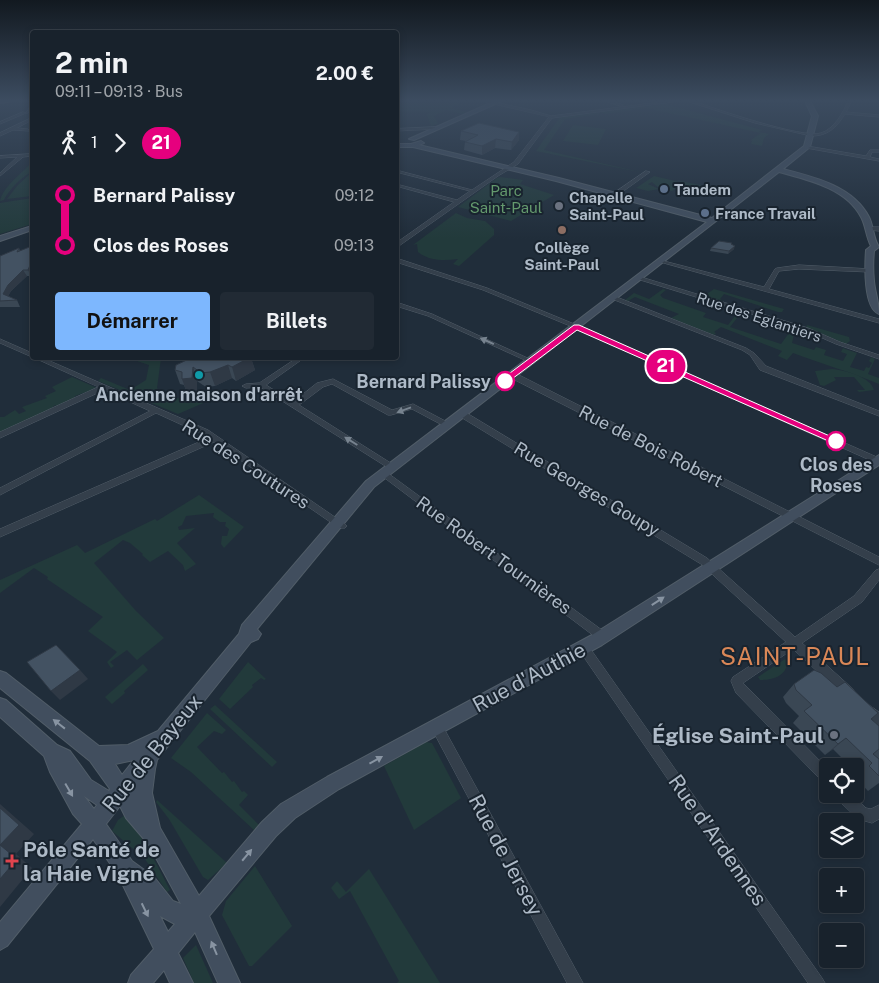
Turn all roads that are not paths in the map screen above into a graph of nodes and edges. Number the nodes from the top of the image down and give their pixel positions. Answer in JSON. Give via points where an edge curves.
{"nodes":[{"id":1,"x":434,"y":147,"type":"edge"},
{"id":2,"x":527,"y":147,"type":"edge"},
{"id":3,"x":807,"y":147,"type":"joint"},
{"id":4,"x":879,"y":151,"type":"edge"},
{"id":5,"x":30,"y":155,"type":"edge"},
{"id":6,"x":21,"y":156,"type":"junction"},
{"id":7,"x":0,"y":157,"type":"edge"},
{"id":8,"x":867,"y":158,"type":"junction"},
{"id":9,"x":879,"y":160,"type":"edge"},
{"id":10,"x":511,"y":166,"type":"junction"},
{"id":11,"x":778,"y":170,"type":"junction"},
{"id":12,"x":399,"y":172,"type":"edge"},
{"id":13,"x":648,"y":172,"type":"dead end"},
{"id":14,"x":0,"y":176,"type":"edge"},
{"id":15,"x":399,"y":187,"type":"edge"},
{"id":16,"x":470,"y":190,"type":"dead end"},
{"id":17,"x":617,"y":194,"type":"junction"},
{"id":18,"x":458,"y":202,"type":"junction"},
{"id":19,"x":713,"y":221,"type":"junction"},
{"id":20,"x":871,"y":229,"type":"junction"},
{"id":21,"x":879,"y":229,"type":"edge"},
{"id":22,"x":30,"y":230,"type":"edge"},
{"id":23,"x":0,"y":240,"type":"edge"},
{"id":24,"x":399,"y":244,"type":"edge"},
{"id":25,"x":877,"y":247,"type":"edge"},
{"id":26,"x":399,"y":261,"type":"edge"},
{"id":27,"x":662,"y":261,"type":"junction"},
{"id":28,"x":869,"y":270,"type":"junction"},
{"id":29,"x":640,"y":278,"type":"junction"},
{"id":30,"x":765,"y":290,"type":"junction"},
{"id":31,"x":614,"y":298,"type":"junction"},
{"id":32,"x":399,"y":305,"type":"edge"},
{"id":33,"x":879,"y":310,"type":"edge"},
{"id":34,"x":879,"y":321,"type":"edge"},
{"id":35,"x":577,"y":327,"type":"junction"},
{"id":36,"x":0,"y":342,"type":"edge"},
{"id":37,"x":30,"y":354,"type":"edge"},
{"id":38,"x":879,"y":356,"type":"edge"},
{"id":39,"x":43,"y":360,"type":"edge"},
{"id":40,"x":298,"y":360,"type":"edge"},
{"id":41,"x":531,"y":361,"type":"junction"},
{"id":42,"x":512,"y":375,"type":"junction"},
{"id":43,"x":261,"y":385,"type":"junction"},
{"id":44,"x":246,"y":386,"type":"dead end"},
{"id":45,"x":104,"y":387,"type":"junction"},
{"id":46,"x":294,"y":405,"type":"junction"},
{"id":47,"x":158,"y":410,"type":"junction"},
{"id":48,"x":462,"y":414,"type":"junction"},
{"id":49,"x":879,"y":414,"type":"edge"},
{"id":50,"x":447,"y":424,"type":"junction"},
{"id":51,"x":0,"y":435,"type":"edge"},
{"id":52,"x":215,"y":438,"type":"junction"},
{"id":53,"x":879,"y":460,"type":"edge"},
{"id":54,"x":389,"y":471,"type":"junction"},
{"id":55,"x":0,"y":492,"type":"edge"},
{"id":56,"x":790,"y":516,"type":"junction"},
{"id":57,"x":340,"y":525,"type":"junction"},
{"id":58,"x":0,"y":533,"type":"edge"},
{"id":59,"x":879,"y":561,"type":"edge"},
{"id":60,"x":712,"y":566,"type":"junction"},
{"id":61,"x":879,"y":573,"type":"edge"},
{"id":62,"x":602,"y":636,"type":"junction"},
{"id":63,"x":795,"y":643,"type":"junction"},
{"id":64,"x":584,"y":647,"type":"junction"},
{"id":65,"x":0,"y":678,"type":"edge"},
{"id":66,"x":0,"y":706,"type":"edge"},
{"id":67,"x":879,"y":720,"type":"edge"},
{"id":68,"x":437,"y":727,"type":"junction"},
{"id":69,"x":166,"y":736,"type":"junction"},
{"id":70,"x":52,"y":751,"type":"junction"},
{"id":71,"x":96,"y":755,"type":"junction"},
{"id":72,"x":148,"y":757,"type":"junction"},
{"id":73,"x":819,"y":770,"type":"edge"},
{"id":74,"x":116,"y":797,"type":"junction"},
{"id":75,"x":851,"y":803,"type":"edge"},
{"id":76,"x":879,"y":812,"type":"edge"},
{"id":77,"x":94,"y":824,"type":"junction"},
{"id":78,"x":156,"y":838,"type":"junction"},
{"id":79,"x":125,"y":868,"type":"junction"},
{"id":80,"x":198,"y":914,"type":"junction"},
{"id":81,"x":0,"y":939,"type":"edge"},
{"id":82,"x":166,"y":951,"type":"junction"},
{"id":83,"x":139,"y":983,"type":"edge"},
{"id":84,"x":182,"y":983,"type":"edge"},
{"id":85,"x":229,"y":983,"type":"edge"},
{"id":86,"x":575,"y":983,"type":"edge"},
{"id":87,"x":817,"y":983,"type":"edge"}],
"edges":[{"from":1,"to":10,"type":"street"},
{"from":2,"to":10,"type":"street"},
{"from":3,"to":8,"type":"street"},
{"from":3,"to":11,"type":"street","name":"Rue de Bayeux"},
{"from":4,"to":8,"type":"street","via":[[871,151]]},
{"from":5,"to":6,"type":"street"},
{"from":6,"to":7,"type":"street"},
{"from":6,"to":14,"type":"street"},
{"from":8,"to":9,"type":"street"},
{"from":10,"to":17,"type":"street"},
{"from":10,"to":18,"type":"street"},
{"from":11,"to":19,"type":"street","name":"Rue de Bayeux"},
{"from":11,"to":20,"type":"street","via":[[831,186],[856,204]]},
{"from":12,"to":16,"type":"street"},
{"from":13,"to":17,"type":"street"},
{"from":15,"to":18,"type":"street"},
{"from":17,"to":19,"type":"street"},
{"from":18,"to":24,"type":"street"},
{"from":19,"to":27,"type":"street","name":"Rue de Bayeux"},
{"from":20,"to":21,"type":"street"},
{"from":20,"to":25,"type":"street","via":[[871,242]]},
{"from":22,"to":23,"type":"street"},
{"from":25,"to":28,"type":"street","via":[[870,250]]},
{"from":26,"to":35,"type":"street","via":[[487,290]]},
{"from":27,"to":29,"type":"street","name":"Rue de Bayeux"},
{"from":27,"to":30,"type":"street"},
{"from":28,"to":30,"type":"street","via":[[799,267],[777,270]]},
{"from":28,"to":33,"type":"street","via":[[871,293]]},
{"from":29,"to":31,"type":"street","name":"Rue de Bayeux"},
{"from":29,"to":38,"type":"street","name":"Rue des Églantiers","via":[[806,329],[838,344]]},
{"from":30,"to":34,"type":"street"},
{"from":31,"to":35,"type":"street","name":"Rue de Bayeux"},
{"from":31,"to":49,"type":"street","via":[[744,349],[763,368]]},
{"from":41,"to":32,"type":"street","one_way":true,"via":[[430,315]]},
{"from":35,"to":41,"type":"street","name":"Rue de Bayeux"},
{"from":35,"to":53,"type":"street"},
{"from":36,"to":37,"type":"street"},
{"from":39,"to":45,"type":"street","name":"Rue des Coutures"},
{"from":40,"to":43,"type":"street"},
{"from":41,"to":42,"type":"street","name":"Rue de Bayeux"},
{"from":42,"to":48,"type":"street","name":"Rue de Bayeux"},
{"from":42,"to":56,"type":"street","name":"Rue de Bois Robert"},
{"from":43,"to":44,"type":"street"},
{"from":43,"to":46,"type":"street","name":"Rue Robert Tournières"},
{"from":45,"to":47,"type":"street","name":"Rue des Coutures"},
{"from":45,"to":51,"type":"street"},
{"from":50,"to":46,"type":"street","one_way":true,"via":[[413,406],[391,413],[333,381],[320,385]]},
{"from":54,"to":46,"type":"street","name":"Rue Robert Tournières","one_way":true},
{"from":47,"to":52,"type":"street","name":"Rue des Coutures"},
{"from":47,"to":55,"type":"street"},
{"from":48,"to":50,"type":"street","name":"Rue de Bayeux"},
{"from":48,"to":60,"type":"street","name":"Rue Georges Goupy"},
{"from":50,"to":54,"type":"street","name":"Rue de Bayeux"},
{"from":52,"to":57,"type":"street","name":"Rue des Coutures"},
{"from":52,"to":58,"type":"street"},
{"from":53,"to":56,"type":"street","name":"Rue d'Authie"},
{"from":54,"to":57,"type":"street","name":"Rue de Bayeux"},
{"from":54,"to":62,"type":"street","name":"Rue Robert Tournières"},
{"from":56,"to":59,"type":"street","name":"Rue de Bois Robert"},
{"from":56,"to":60,"type":"street","name":"Rue d'Authie"},
{"from":57,"to":69,"type":"street","name":"Rue de Bayeux","via":[[254,634],[246,637]]},
{"from":62,"to":60,"type":"street","name":"Rue d'Authie","one_way":true},
{"from":60,"to":63,"type":"street","name":"Rue Georges Goupy"},
{"from":61,"to":63,"type":"street","via":[[858,599]]},
{"from":62,"to":64,"type":"street","name":"Rue d'Authie"},
{"from":63,"to":67,"type":"street","name":"Rue Georges Goupy"},
{"from":63,"to":73,"type":"street","via":[[739,678],[738,683],[740,689]]},
{"from":64,"to":68,"type":"street","name":"Rue d'Authie"},
{"from":64,"to":87,"type":"street","name":"Rue d'Ardennes"},
{"from":71,"to":65,"type":"street","one_way":true},
{"from":66,"to":70,"type":"street"},
{"from":80,"to":68,"type":"street","name":"Rue d'Authie","one_way":true,"via":[[288,811]]},
{"from":68,"to":86,"type":"street","name":"Rue de Jersey"},
{"from":69,"to":71,"type":"street","via":[[126,756]]},
{"from":69,"to":72,"type":"street","name":"Rue de Bayeux"},
{"from":70,"to":74,"type":"street","via":[[64,757],[86,786]]},
{"from":70,"to":77,"type":"street","one_way":true,"via":[[56,766],[80,808]]},
{"from":71,"to":74,"type":"street"},
{"from":72,"to":74,"type":"street","name":"Rue de Bayeux"},
{"from":72,"to":78,"type":"street","via":[[141,791]]},
{"from":74,"to":77,"type":"street","name":"Rue de Bayeux"},
{"from":74,"to":78,"type":"street"},
{"from":75,"to":76,"type":"street","via":[[863,814],[872,816]]},
{"from":77,"to":79,"type":"street"},
{"from":77,"to":81,"type":"street","name":"Rue de Bayeux"},
{"from":78,"to":80,"type":"street"},
{"from":79,"to":80,"type":"street","via":[[147,884],[169,912]]},
{"from":79,"to":82,"type":"street","one_way":true},
{"from":80,"to":82,"type":"street","name":"Rue d'Authie"},
{"from":85,"to":80,"type":"street","one_way":true},
{"from":82,"to":83,"type":"street"},
{"from":82,"to":84,"type":"street"}]}
